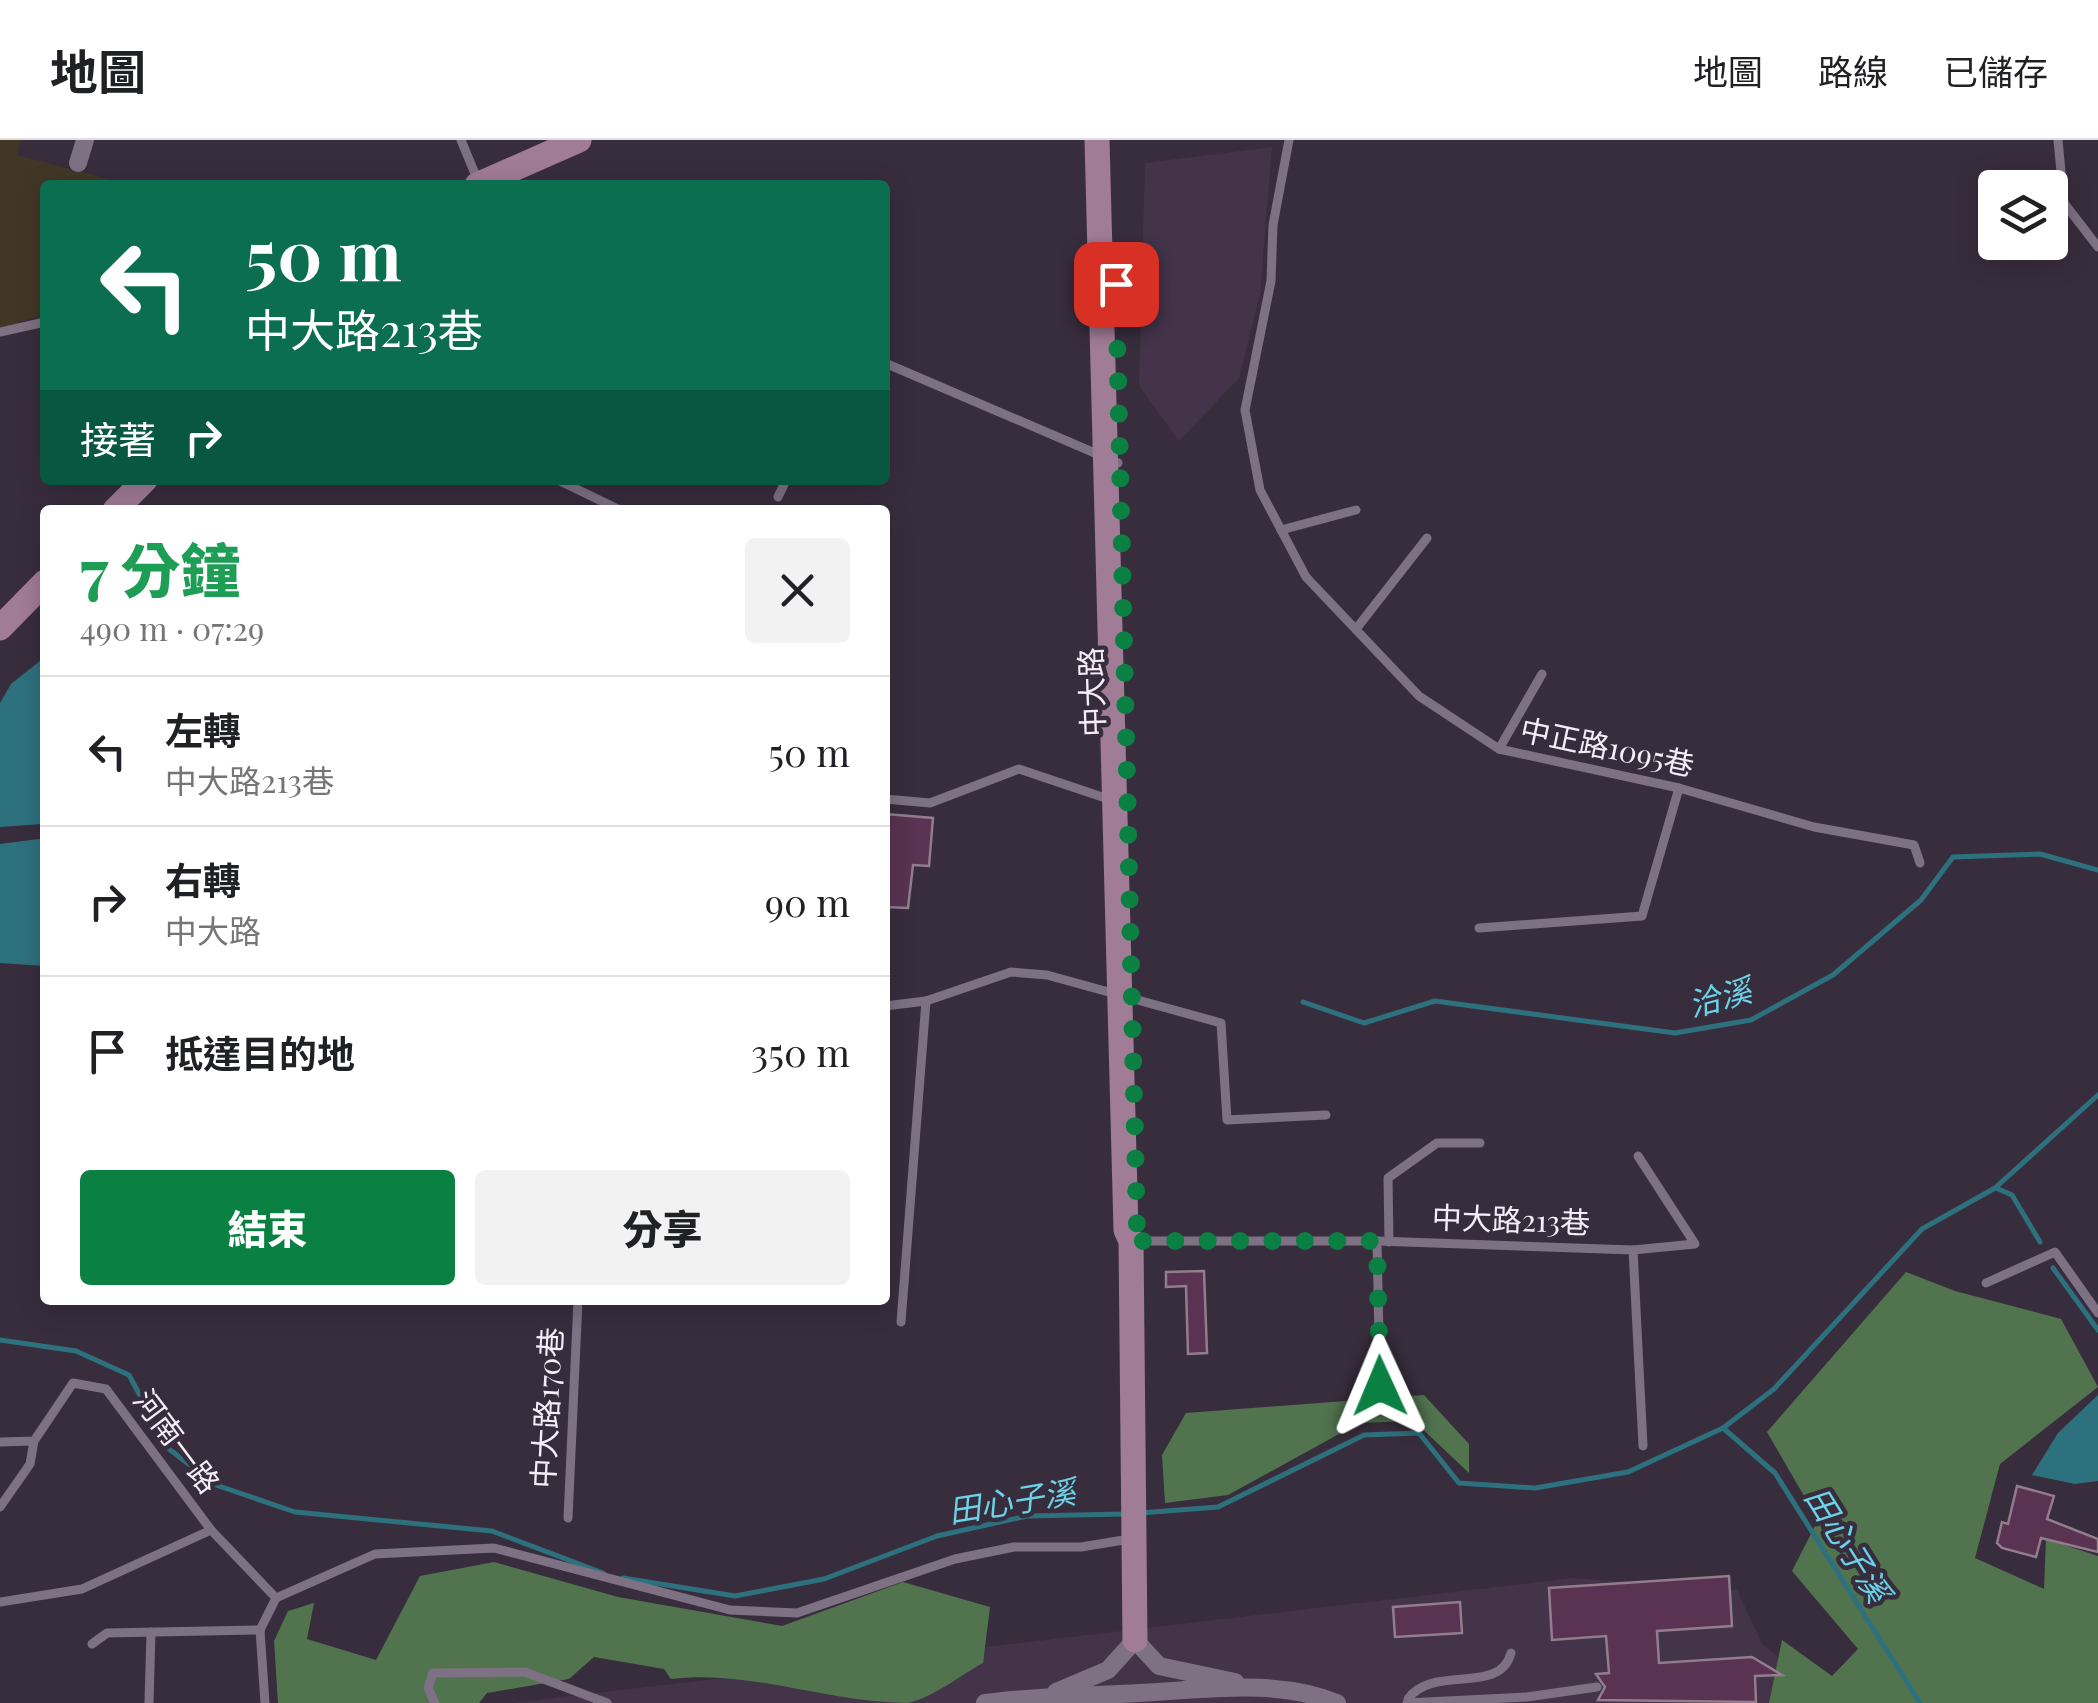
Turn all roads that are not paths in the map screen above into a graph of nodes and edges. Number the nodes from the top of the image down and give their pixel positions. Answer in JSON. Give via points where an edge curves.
{"nodes":[{"id":1,"x":85,"y":140,"type":"edge"},
{"id":2,"x":462,"y":140,"type":"edge"},
{"id":3,"x":579,"y":140,"type":"edge"},
{"id":4,"x":1097,"y":140,"type":"edge"},
{"id":5,"x":1114,"y":140,"type":"edge"},
{"id":6,"x":1289,"y":140,"type":"edge"},
{"id":7,"x":2058,"y":140,"type":"edge"},
{"id":8,"x":78,"y":162,"type":"dead end"},
{"id":9,"x":477,"y":180,"type":"edge"},
{"id":10,"x":487,"y":180,"type":"edge"},
{"id":11,"x":2098,"y":247,"type":"edge"},
{"id":12,"x":40,"y":323,"type":"edge"},
{"id":13,"x":0,"y":332,"type":"edge"},
{"id":14,"x":890,"y":366,"type":"edge"},
{"id":15,"x":1112,"y":462,"type":"junction"},
{"id":16,"x":140,"y":485,"type":"edge"},
{"id":17,"x":568,"y":485,"type":"edge"},
{"id":18,"x":784,"y":485,"type":"edge"},
{"id":19,"x":778,"y":498,"type":"dead end"},
{"id":20,"x":120,"y":505,"type":"edge"},
{"id":21,"x":610,"y":505,"type":"edge"},
{"id":22,"x":1356,"y":510,"type":"dead end"},
{"id":23,"x":1281,"y":530,"type":"junction"},
{"id":24,"x":1426,"y":538,"type":"dead end"},
{"id":25,"x":40,"y":587,"type":"edge"},
{"id":26,"x":0,"y":628,"type":"edge"},
{"id":27,"x":1356,"y":629,"type":"junction"},
{"id":28,"x":1542,"y":674,"type":"dead end"},
{"id":29,"x":1498,"y":750,"type":"junction"},
{"id":30,"x":1680,"y":788,"type":"junction"},
{"id":31,"x":890,"y":799,"type":"edge"},
{"id":32,"x":1121,"y":804,"type":"junction"},
{"id":33,"x":1920,"y":863,"type":"dead end"},
{"id":34,"x":1479,"y":928,"type":"dead end"},
{"id":35,"x":1128,"y":996,"type":"junction"},
{"id":36,"x":926,"y":1001,"type":"junction"},
{"id":37,"x":890,"y":1005,"type":"edge"},
{"id":38,"x":1326,"y":1115,"type":"dead end"},
{"id":39,"x":1480,"y":1143,"type":"dead end"},
{"id":40,"x":1638,"y":1156,"type":"dead end"},
{"id":41,"x":1130,"y":1241,"type":"junction"},
{"id":42,"x":1377,"y":1241,"type":"junction"},
{"id":43,"x":1389,"y":1242,"type":"junction"},
{"id":44,"x":1634,"y":1250,"type":"junction"},
{"id":45,"x":1986,"y":1283,"type":"dead end"},
{"id":46,"x":578,"y":1305,"type":"edge"},
{"id":47,"x":2098,"y":1313,"type":"edge"},
{"id":48,"x":901,"y":1322,"type":"dead end"},
{"id":49,"x":1380,"y":1386,"type":"dead end"},
{"id":50,"x":34,"y":1441,"type":"junction"},
{"id":51,"x":0,"y":1442,"type":"edge"},
{"id":52,"x":1643,"y":1446,"type":"dead end"},
{"id":53,"x":0,"y":1507,"type":"edge"},
{"id":54,"x":568,"y":1518,"type":"dead end"},
{"id":55,"x":211,"y":1530,"type":"junction"},
{"id":56,"x":1133,"y":1534,"type":"junction"},
{"id":57,"x":276,"y":1598,"type":"junction"},
{"id":58,"x":0,"y":1602,"type":"edge"},
{"id":59,"x":260,"y":1630,"type":"junction"},
{"id":60,"x":151,"y":1632,"type":"junction"},
{"id":61,"x":1135,"y":1640,"type":"junction"},
{"id":62,"x":92,"y":1644,"type":"dead end"},
{"id":63,"x":1511,"y":1653,"type":"dead end"},
{"id":64,"x":1597,"y":1687,"type":"dead end"},
{"id":65,"x":1260,"y":1688,"type":"junction"},
{"id":66,"x":1048,"y":1696,"type":"junction"},
{"id":67,"x":1408,"y":1701,"type":"edge"},
{"id":68,"x":150,"y":1703,"type":"edge"},
{"id":69,"x":265,"y":1703,"type":"edge"},
{"id":70,"x":436,"y":1703,"type":"edge"},
{"id":71,"x":608,"y":1703,"type":"edge"},
{"id":72,"x":986,"y":1703,"type":"edge"},
{"id":73,"x":1337,"y":1703,"type":"edge"}],
"edges":[{"from":1,"to":8,"type":"street"},
{"from":2,"to":9,"type":"lane"},
{"from":3,"to":10,"type":"street"},
{"from":4,"to":15,"type":"street"},
{"from":5,"to":15,"type":"street"},
{"from":6,"to":23,"type":"lane","name":"中正路1095巷","via":[[1273,225],[1271,282],[1244,410],[1260,490]]},
{"from":7,"to":11,"type":"lane","via":[[2064,202]]},
{"from":12,"to":13,"type":"lane"},
{"from":14,"to":15,"type":"lane"},
{"from":15,"to":32,"type":"street"},
{"from":16,"to":20,"type":"street"},
{"from":17,"to":21,"type":"lane"},
{"from":18,"to":19,"type":"lane"},
{"from":22,"to":23,"type":"lane"},
{"from":23,"to":27,"type":"lane","name":"中正路1095巷","via":[[1306,578]]},
{"from":24,"to":27,"type":"lane"},
{"from":25,"to":26,"type":"street"},
{"from":27,"to":29,"type":"lane","name":"中正路1095巷","via":[[1419,696]]},
{"from":28,"to":29,"type":"lane"},
{"from":29,"to":30,"type":"lane","name":"中正路1095巷"},
{"from":30,"to":33,"type":"lane","name":"中正路1095巷","via":[[1814,827],[1914,846]]},
{"from":30,"to":34,"type":"lane","via":[[1642,916]]},
{"from":31,"to":32,"type":"lane","via":[[930,803],[1019,769]]},
{"from":32,"to":35,"type":"street"},
{"from":35,"to":36,"type":"lane","via":[[1010,972]]},
{"from":35,"to":38,"type":"lane","via":[[1221,1024],[1227,1120]]},
{"from":35,"to":41,"type":"street"},
{"from":36,"to":37,"type":"lane"},
{"from":36,"to":48,"type":"lane"},
{"from":39,"to":43,"type":"lane","via":[[1437,1143],[1388,1178]]},
{"from":40,"to":44,"type":"lane","via":[[1695,1244]]},
{"from":41,"to":42,"type":"lane","name":"中大路213巷"},
{"from":41,"to":56,"type":"street"},
{"from":42,"to":43,"type":"lane","name":"中大路213巷"},
{"from":42,"to":49,"type":"lane"},
{"from":43,"to":44,"type":"lane","name":"中大路213巷"},
{"from":44,"to":52,"type":"lane","name":"中大路213巷"},
{"from":45,"to":47,"type":"lane","via":[[2056,1252]]},
{"from":46,"to":54,"type":"lane","name":"中大路170巷"},
{"from":50,"to":51,"type":"lane"},
{"from":50,"to":53,"type":"lane","via":[[24,1475]]},
{"from":50,"to":55,"type":"lane","name":"河南一路","via":[[74,1383],[106,1389]]},
{"from":55,"to":57,"type":"lane","name":"河南一路"},
{"from":55,"to":58,"type":"lane","via":[[82,1589]]},
{"from":56,"to":57,"type":"lane","via":[[1081,1547],[1014,1547],[954,1559],[796,1613],[730,1610],[494,1548],[375,1554]]},
{"from":56,"to":61,"type":"street"},
{"from":57,"to":59,"type":"lane"},
{"from":59,"to":60,"type":"lane"},
{"from":59,"to":69,"type":"lane"},
{"from":60,"to":62,"type":"lane","via":[[107,1633]]},
{"from":60,"to":68,"type":"lane"},
{"from":61,"to":65,"type":"street","via":[[1159,1666]]},
{"from":61,"to":66,"type":"street","via":[[1108,1670]]},
{"from":63,"to":67,"type":"lane","via":[[1508,1665],[1493,1676],[1438,1680],[1416,1688]]},
{"from":64,"to":67,"type":"lane"},
{"from":65,"to":66,"type":"street"},
{"from":65,"to":73,"type":"street","via":[[1311,1692]]},
{"from":66,"to":72,"type":"street"},
{"from":70,"to":71,"type":"lane","via":[[428,1688],[433,1673],[525,1672]]}]}
